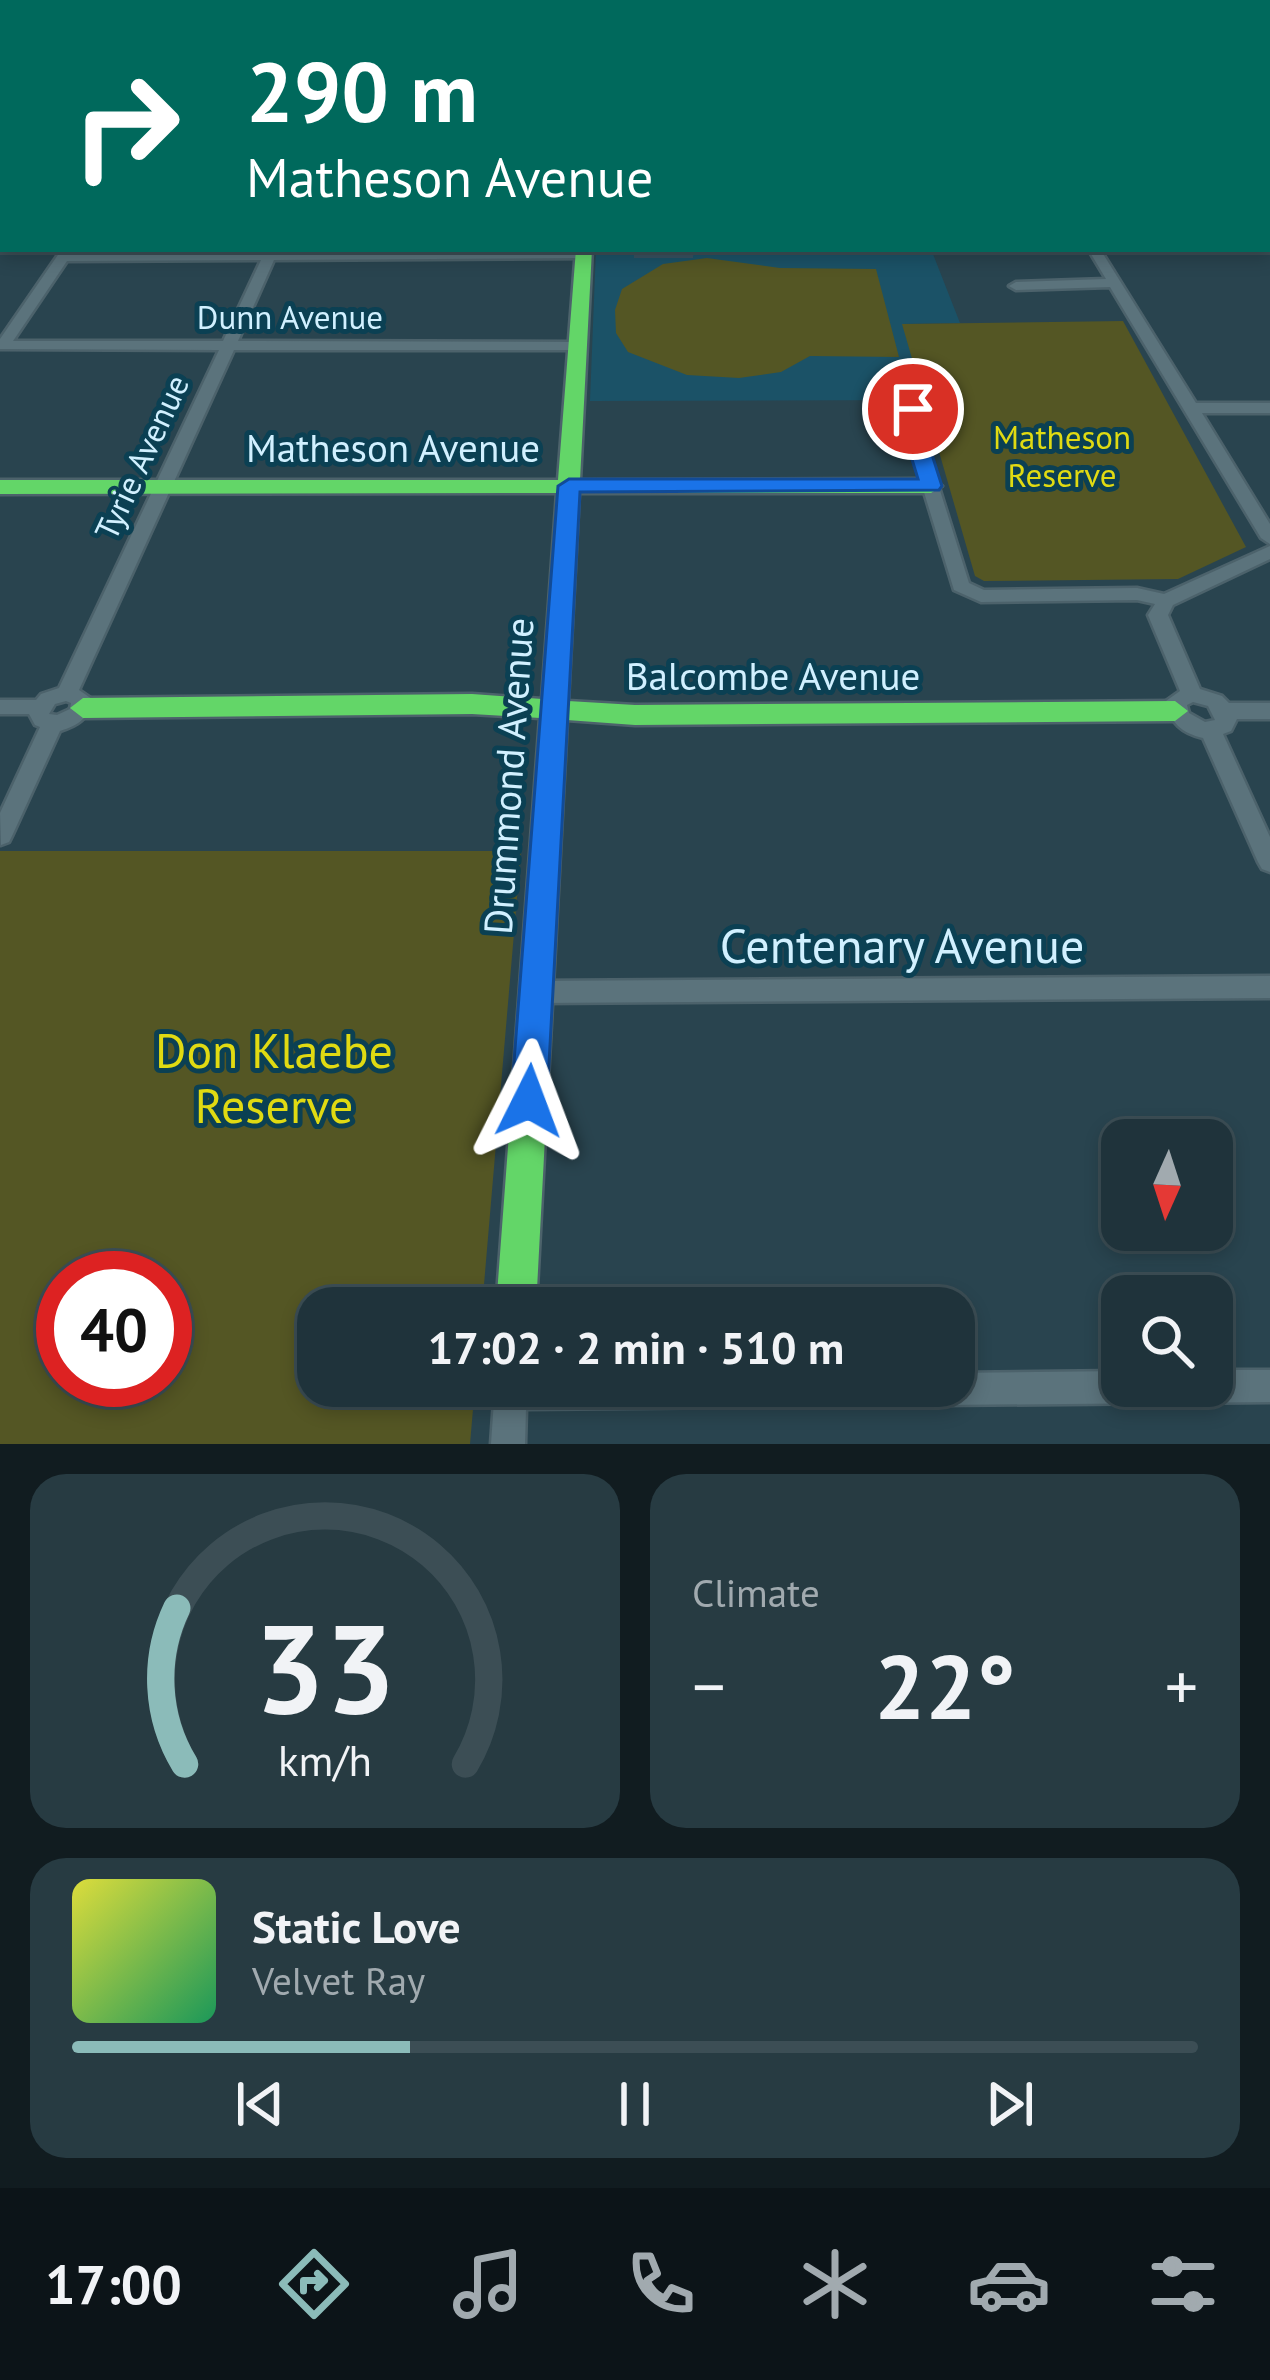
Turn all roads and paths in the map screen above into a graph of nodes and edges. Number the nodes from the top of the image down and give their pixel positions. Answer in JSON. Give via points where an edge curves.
{"nodes":[{"id":1,"x":272,"y":252,"type":"edge"},
{"id":2,"x":583,"y":252,"type":"edge"},
{"id":3,"x":1096,"y":252,"type":"edge"},
{"id":4,"x":65,"y":253,"type":"edge"},
{"id":5,"x":1114,"y":284,"type":"junction"},
{"id":6,"x":1016,"y":286,"type":"dead end"},
{"id":7,"x":3,"y":345,"type":"edge"},
{"id":8,"x":228,"y":346,"type":"junction"},
{"id":9,"x":578,"y":346,"type":"junction"},
{"id":10,"x":1270,"y":407,"type":"edge"},
{"id":11,"x":1190,"y":408,"type":"junction"},
{"id":12,"x":913,"y":409,"type":"dead end"},
{"id":13,"x":569,"y":486,"type":"junction"},
{"id":14,"x":931,"y":486,"type":"junction"},
{"id":15,"x":0,"y":487,"type":"edge"},
{"id":16,"x":164,"y":487,"type":"junction"},
{"id":17,"x":1268,"y":530,"type":"edge"},
{"id":18,"x":1270,"y":552,"type":"edge"},
{"id":19,"x":1166,"y":601,"type":"junction"},
{"id":20,"x":75,"y":700,"type":"junction"},
{"id":21,"x":1184,"y":703,"type":"junction"},
{"id":22,"x":0,"y":707,"type":"edge"},
{"id":23,"x":555,"y":710,"type":"junction"},
{"id":24,"x":1225,"y":711,"type":"junction"},
{"id":25,"x":1270,"y":711,"type":"edge"},
{"id":26,"x":46,"y":716,"type":"junction"},
{"id":27,"x":1211,"y":731,"type":"junction"},
{"id":28,"x":1,"y":836,"type":"edge"},
{"id":29,"x":1270,"y":862,"type":"edge"},
{"id":30,"x":1270,"y":988,"type":"edge"},
{"id":31,"x":536,"y":992,"type":"junction"},
{"id":32,"x":517,"y":1287,"type":"edge"},
{"id":33,"x":1270,"y":1386,"type":"edge"},
{"id":34,"x":975,"y":1387,"type":"edge"},
{"id":35,"x":510,"y":1407,"type":"edge"},
{"id":36,"x":508,"y":1444,"type":"edge"}],
"edges":[{"from":1,"to":2,"type":"street"},
{"from":1,"to":4,"type":"street"},
{"from":1,"to":8,"type":"street","name":"Tyrie Avenue"},
{"from":2,"to":9,"type":"street","name":"Drummond Avenue"},
{"from":3,"to":5,"type":"street"},
{"from":4,"to":7,"type":"street"},
{"from":5,"to":6,"type":"street"},
{"from":5,"to":11,"type":"street"},
{"from":7,"to":8,"type":"street","name":"Dunn Avenue"},
{"from":8,"to":9,"type":"street","name":"Dunn Avenue"},
{"from":8,"to":16,"type":"street","name":"Tyrie Avenue"},
{"from":9,"to":13,"type":"street","name":"Drummond Avenue"},
{"from":10,"to":11,"type":"street"},
{"from":11,"to":17,"type":"street"},
{"from":12,"to":14,"type":"street"},
{"from":13,"to":14,"type":"street","name":"Matheson Avenue"},
{"from":13,"to":16,"type":"street","name":"Matheson Avenue"},
{"from":13,"to":23,"type":"street","name":"Drummond Avenue"},
{"from":14,"to":19,"type":"street","via":[[961,586],[970,592]]},
{"from":15,"to":16,"type":"street","name":"Matheson Avenue"},
{"from":16,"to":20,"type":"street","name":"Tyrie Avenue"},
{"from":18,"to":19,"type":"street"},
{"from":19,"to":21,"type":"street","via":[[1158,615]]},
{"from":20,"to":23,"type":"street","name":"Balcombe Avenue"},
{"from":20,"to":26,"type":"street","via":[[74,718]]},
{"from":21,"to":23,"type":"street","name":"Balcombe Avenue"},
{"from":21,"to":24,"type":"street","via":[[1208,697]]},
{"from":21,"to":27,"type":"street","via":[[1185,723]]},
{"from":22,"to":26,"type":"street"},
{"from":23,"to":31,"type":"street","name":"Drummond Avenue"},
{"from":24,"to":25,"type":"street"},
{"from":24,"to":27,"type":"street","via":[[1227,722]]},
{"from":26,"to":28,"type":"street"},
{"from":27,"to":29,"type":"street"},
{"from":30,"to":31,"type":"street","name":"Centenary Avenue"},
{"from":31,"to":32,"type":"street","name":"Drummond Avenue"},
{"from":33,"to":34,"type":"street"},
{"from":35,"to":36,"type":"street"}]}
